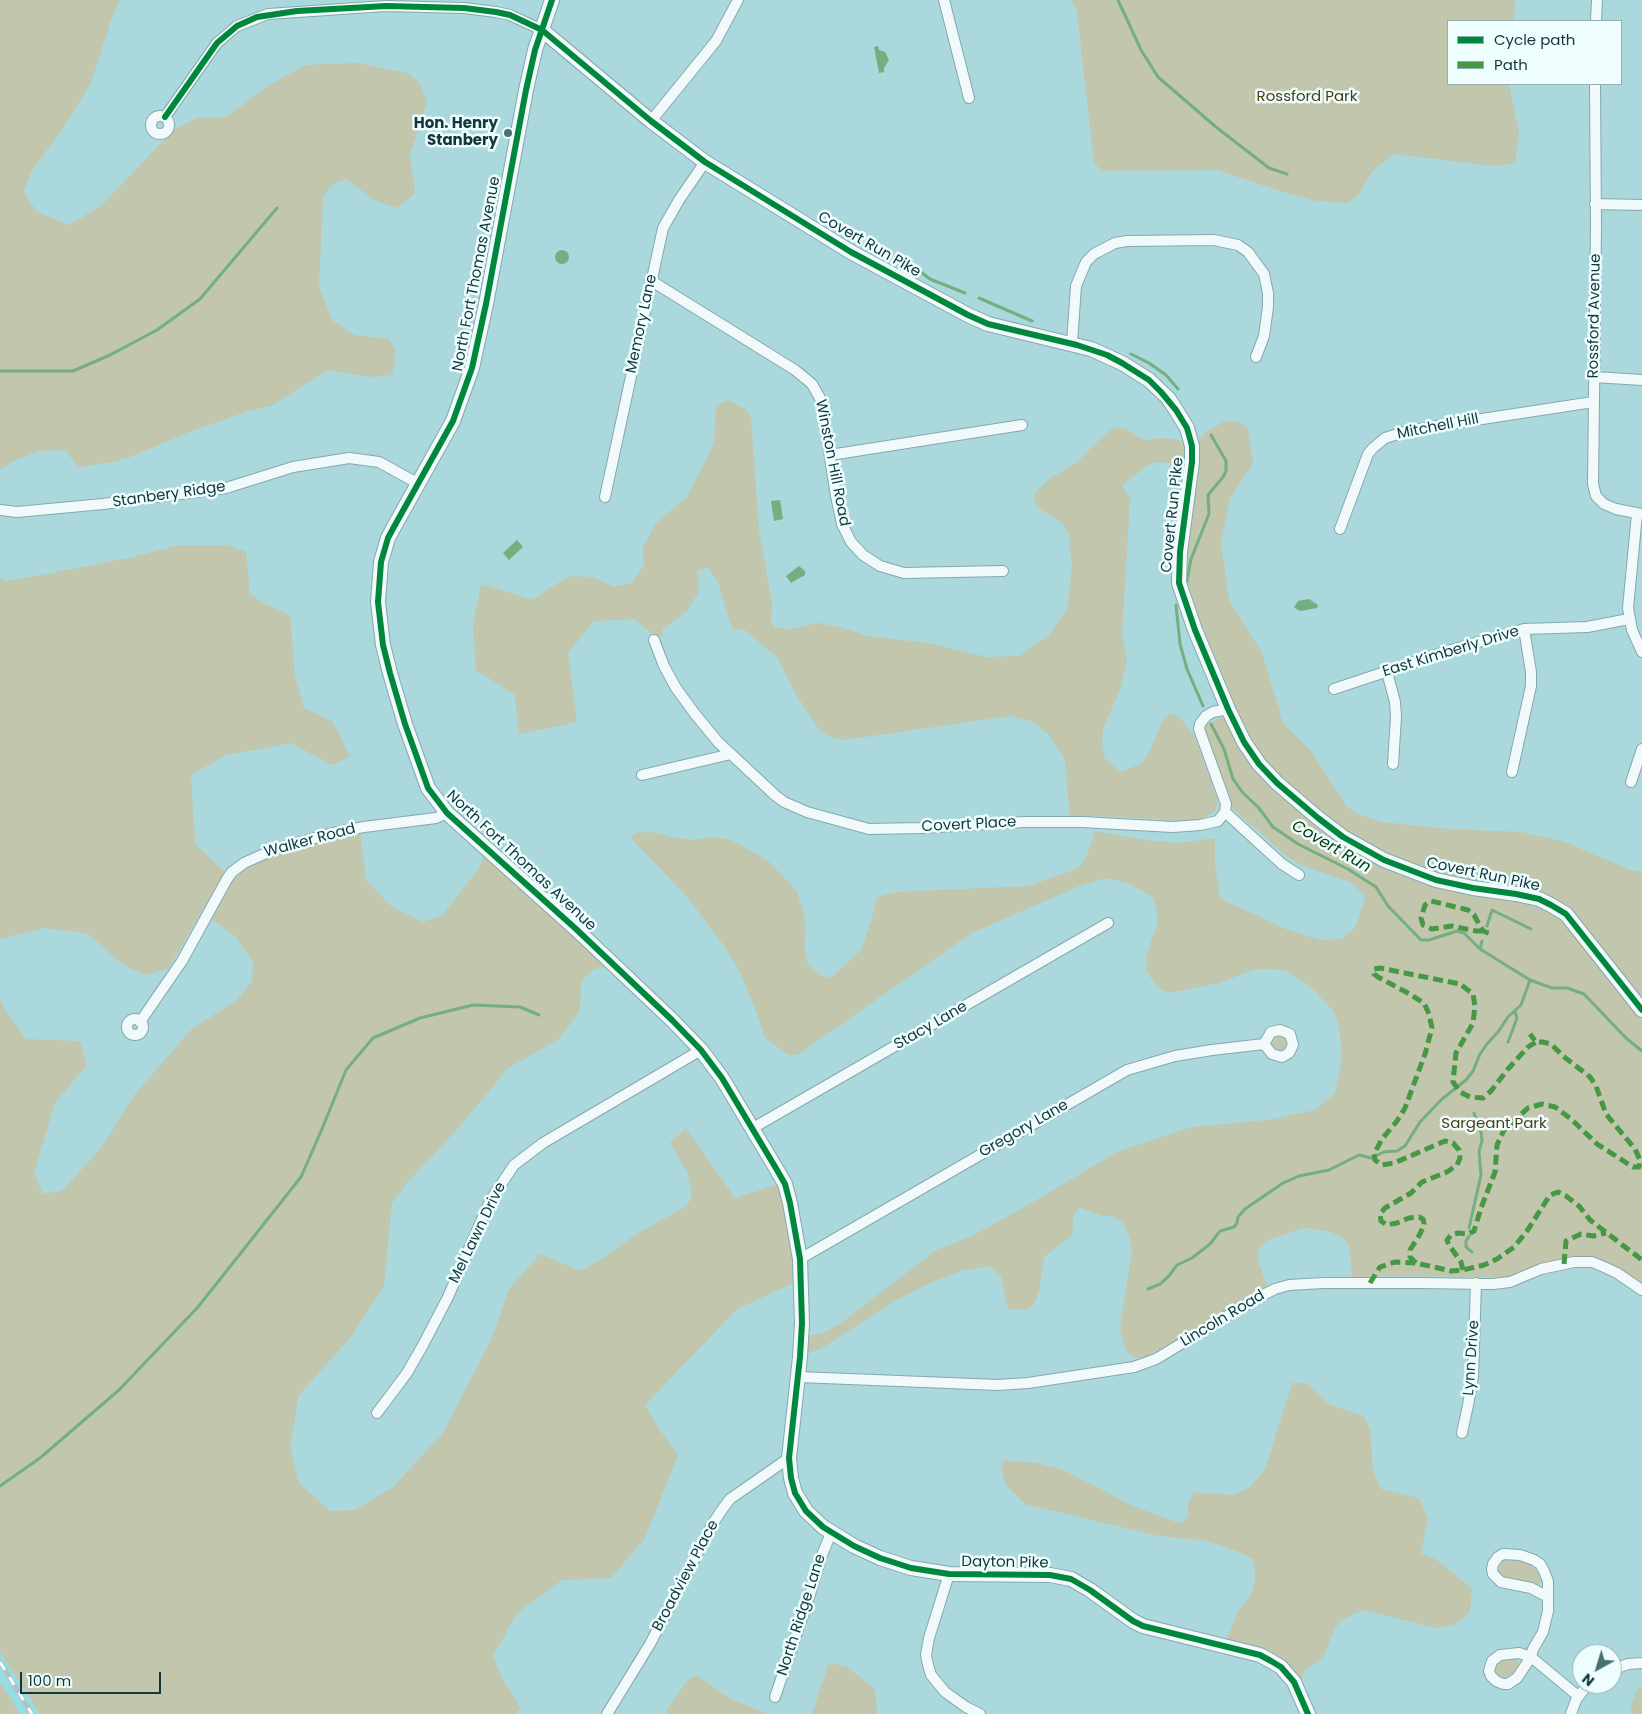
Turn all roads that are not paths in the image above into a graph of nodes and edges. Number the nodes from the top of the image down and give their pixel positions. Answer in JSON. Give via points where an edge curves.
{"nodes":[{"id":1,"x":377,"y":0,"type":"edge"},
{"id":2,"x":552,"y":0,"type":"edge"},
{"id":3,"x":738,"y":0,"type":"edge"},
{"id":4,"x":944,"y":0,"type":"edge"},
{"id":5,"x":1597,"y":0,"type":"edge"},
{"id":6,"x":341,"y":4,"type":"edge"},
{"id":7,"x":386,"y":6,"type":"junction"},
{"id":8,"x":1596,"y":20,"type":"edge"},
{"id":9,"x":542,"y":30,"type":"junction"},
{"id":10,"x":1595,"y":85,"type":"edge"},
{"id":11,"x":969,"y":98,"type":"dead end"},
{"id":12,"x":165,"y":117,"type":"dead end"},
{"id":13,"x":651,"y":121,"type":"junction"},
{"id":14,"x":705,"y":162,"type":"junction"},
{"id":15,"x":1595,"y":204,"type":"junction"},
{"id":16,"x":1642,"y":205,"type":"edge"},
{"id":17,"x":650,"y":280,"type":"junction"},
{"id":18,"x":1072,"y":343,"type":"junction"},
{"id":19,"x":1256,"y":357,"type":"dead end"},
{"id":20,"x":1594,"y":377,"type":"junction"},
{"id":21,"x":1642,"y":380,"type":"edge"},
{"id":22,"x":1593,"y":402,"type":"junction"},
{"id":23,"x":1022,"y":425,"type":"dead end"},
{"id":24,"x":830,"y":455,"type":"junction"},
{"id":25,"x":419,"y":484,"type":"junction"},
{"id":26,"x":605,"y":497,"type":"dead end"},
{"id":27,"x":0,"y":510,"type":"edge"},
{"id":28,"x":1640,"y":514,"type":"edge"},
{"id":29,"x":1340,"y":528,"type":"dead end"},
{"id":30,"x":1003,"y":571,"type":"dead end"},
{"id":31,"x":1629,"y":619,"type":"junction"},
{"id":32,"x":1524,"y":629,"type":"junction"},
{"id":33,"x":654,"y":640,"type":"dead end"},
{"id":34,"x":1642,"y":652,"type":"edge"},
{"id":35,"x":1387,"y":672,"type":"junction"},
{"id":36,"x":1334,"y":689,"type":"dead end"},
{"id":37,"x":1228,"y":709,"type":"junction"},
{"id":38,"x":1642,"y":749,"type":"edge"},
{"id":39,"x":731,"y":754,"type":"junction"},
{"id":40,"x":1393,"y":764,"type":"dead end"},
{"id":41,"x":1512,"y":772,"type":"dead end"},
{"id":42,"x":642,"y":775,"type":"dead end"},
{"id":43,"x":1631,"y":782,"type":"dead end"},
{"id":44,"x":1225,"y":812,"type":"junction"},
{"id":45,"x":447,"y":813,"type":"junction"},
{"id":46,"x":1299,"y":875,"type":"dead end"},
{"id":47,"x":1108,"y":923,"type":"dead end"},
{"id":48,"x":1642,"y":1010,"type":"edge"},
{"id":49,"x":140,"y":1022,"type":"dead end"},
{"id":50,"x":1264,"y":1044,"type":"dead end"},
{"id":51,"x":701,"y":1050,"type":"junction"},
{"id":52,"x":753,"y":1128,"type":"junction"},
{"id":53,"x":800,"y":1259,"type":"junction"},
{"id":54,"x":1476,"y":1284,"type":"junction"},
{"id":55,"x":1642,"y":1290,"type":"edge"},
{"id":56,"x":799,"y":1378,"type":"junction"},
{"id":57,"x":377,"y":1413,"type":"dead end"},
{"id":58,"x":1462,"y":1432,"type":"dead end"},
{"id":59,"x":789,"y":1458,"type":"junction"},
{"id":60,"x":831,"y":1533,"type":"junction"},
{"id":61,"x":949,"y":1574,"type":"junction"},
{"id":62,"x":1548,"y":1597,"type":"junction"},
{"id":63,"x":1642,"y":1663,"type":"edge"},
{"id":64,"x":1622,"y":1666,"type":"edge"},
{"id":65,"x":1578,"y":1696,"type":"joint"},
{"id":66,"x":775,"y":1697,"type":"dead end"},
{"id":67,"x":607,"y":1714,"type":"edge"},
{"id":68,"x":980,"y":1714,"type":"edge"},
{"id":69,"x":1308,"y":1714,"type":"edge"},
{"id":70,"x":1570,"y":1714,"type":"edge"}],
"edges":[{"from":1,"to":7,"type":"street"},
{"from":2,"to":9,"type":"street","name":"North Fort Thomas Avenue"},
{"from":3,"to":13,"type":"street","via":[[716,41]]},
{"from":4,"to":11,"type":"street"},
{"from":5,"to":8,"type":"street"},
{"from":6,"to":7,"type":"street"},
{"from":6,"to":12,"type":"street","via":[[268,14],[238,26],[217,43]]},
{"from":7,"to":9,"type":"street","via":[[496,12]]},
{"from":9,"to":13,"type":"street","name":"Covert Run Pike"},
{"from":9,"to":25,"type":"street","name":"North Fort Thomas Avenue","via":[[526,90],[472,368],[453,421]]},
{"from":10,"to":15,"type":"street","name":"Rossford Avenue"},
{"from":13,"to":14,"type":"street","name":"Covert Run Pike"},
{"from":14,"to":17,"type":"street","name":"Memory Lane","via":[[662,228]]},
{"from":14,"to":18,"type":"street","name":"Covert Run Pike","via":[[850,252],[968,315],[1016,332]]},
{"from":15,"to":16,"type":"street"},
{"from":15,"to":20,"type":"street","name":"Rossford Avenue"},
{"from":17,"to":24,"type":"street","name":"Winston Hill Road","via":[[806,378],[821,400]]},
{"from":17,"to":26,"type":"street","name":"Memory Lane"},
{"from":18,"to":19,"type":"street","via":[[1076,286],[1086,262],[1094,254],[1114,242],[1214,240],[1248,252],[1264,274],[1268,307],[1264,336]]},
{"from":18,"to":37,"type":"street","name":"Covert Run Pike","via":[[1107,355],[1149,380],[1168,398],[1187,428],[1192,462],[1179,583]]},
{"from":20,"to":21,"type":"street"},
{"from":20,"to":22,"type":"street","name":"Rossford Avenue"},
{"from":22,"to":28,"type":"street","name":"Rossford Avenue","via":[[1593,484],[1596,496],[1609,507]]},
{"from":22,"to":29,"type":"street","name":"Mitchell Hill","via":[[1443,424],[1385,438],[1368,454]]},
{"from":23,"to":24,"type":"street"},
{"from":24,"to":30,"type":"street","name":"Winston Hill Road","via":[[842,524],[851,542],[872,562],[891,571],[913,574]]},
{"from":25,"to":27,"type":"street","name":"Stanbery Ridge","via":[[379,462],[349,458],[292,466],[226,488],[103,504],[17,512]]},
{"from":25,"to":45,"type":"street","name":"North Fort Thomas Avenue","via":[[384,552],[378,588],[380,626],[390,673],[421,772],[428,788]]},
{"from":28,"to":31,"type":"street"},
{"from":31,"to":32,"type":"street","name":"East Kimberly Drive","via":[[1587,627]]},
{"from":31,"to":34,"type":"street"},
{"from":32,"to":35,"type":"street","name":"East Kimberly Drive"},
{"from":32,"to":41,"type":"street","via":[[1531,686]]},
{"from":33,"to":39,"type":"street","name":"Covert Place","via":[[676,688]]},
{"from":35,"to":36,"type":"street","name":"East Kimberly Drive"},
{"from":35,"to":40,"type":"street","via":[[1396,717]]},
{"from":37,"to":44,"type":"street","via":[[1206,716],[1199,729],[1226,804]]},
{"from":37,"to":48,"type":"street","name":"Covert Run Pike","via":[[1259,764],[1296,800],[1344,837],[1384,860],[1436,880],[1516,894],[1551,904],[1566,914]]},
{"from":38,"to":43,"type":"street"},
{"from":39,"to":42,"type":"street"},
{"from":39,"to":44,"type":"street","name":"Covert Place","via":[[784,802],[817,816],[869,829],[1025,822],[1200,826],[1216,822]]},
{"from":44,"to":46,"type":"street","via":[[1282,864]]},
{"from":45,"to":49,"type":"street","name":"Walker Road","via":[[436,818],[337,832],[276,849],[244,863],[227,878],[182,961]]},
{"from":45,"to":51,"type":"street","name":"North Fort Thomas Avenue","via":[[576,929]]},
{"from":47,"to":52,"type":"street","name":"Stacy Lane"},
{"from":50,"to":53,"type":"street","name":"Gregory Lane","via":[[1183,1055],[1127,1070]]},
{"from":51,"to":52,"type":"street","name":"North Fort Thomas Avenue"},
{"from":51,"to":57,"type":"street","name":"Mel Lawn Drive","via":[[543,1143],[514,1165],[490,1201],[424,1344]]},
{"from":52,"to":53,"type":"street","name":"North Fort Thomas Avenue","via":[[784,1184]]},
{"from":53,"to":56,"type":"street","name":"North Fort Thomas Avenue","via":[[802,1324]]},
{"from":54,"to":55,"type":"street","name":"Lincoln Road","via":[[1510,1282],[1541,1269],[1592,1262],[1617,1273]]},
{"from":54,"to":56,"type":"street","name":"Lincoln Road","via":[[1289,1285],[1257,1298],[1156,1359],[1134,1367],[1028,1383],[963,1385]]},
{"from":54,"to":58,"type":"street","name":"Lynn Drive","via":[[1472,1386]]},
{"from":56,"to":59,"type":"street","name":"Dayton Pike"},
{"from":59,"to":60,"type":"street","name":"Dayton Pike","via":[[795,1493],[818,1523]]},
{"from":59,"to":67,"type":"street","name":"Broadview Place","via":[[730,1499],[721,1511],[650,1644]]},
{"from":60,"to":61,"type":"street","name":"Dayton Pike","via":[[880,1558],[911,1568]]},
{"from":60,"to":66,"type":"street","name":"North Ridge Lane"},
{"from":61,"to":68,"type":"street","via":[[929,1638],[928,1665],[931,1675],[945,1692]]},
{"from":61,"to":69,"type":"street","name":"Dayton Pike","via":[[1071,1579],[1133,1622],[1271,1660],[1294,1682]]},
{"from":62,"to":62,"type":"street","via":[[1548,1581],[1540,1564],[1534,1560],[1503,1554],[1493,1564],[1493,1574],[1501,1582],[1531,1588]]},
{"from":62,"to":65,"type":"street","via":[[1546,1620],[1531,1657]]},
{"from":63,"to":64,"type":"street"},
{"from":65,"to":70,"type":"street"}]}
